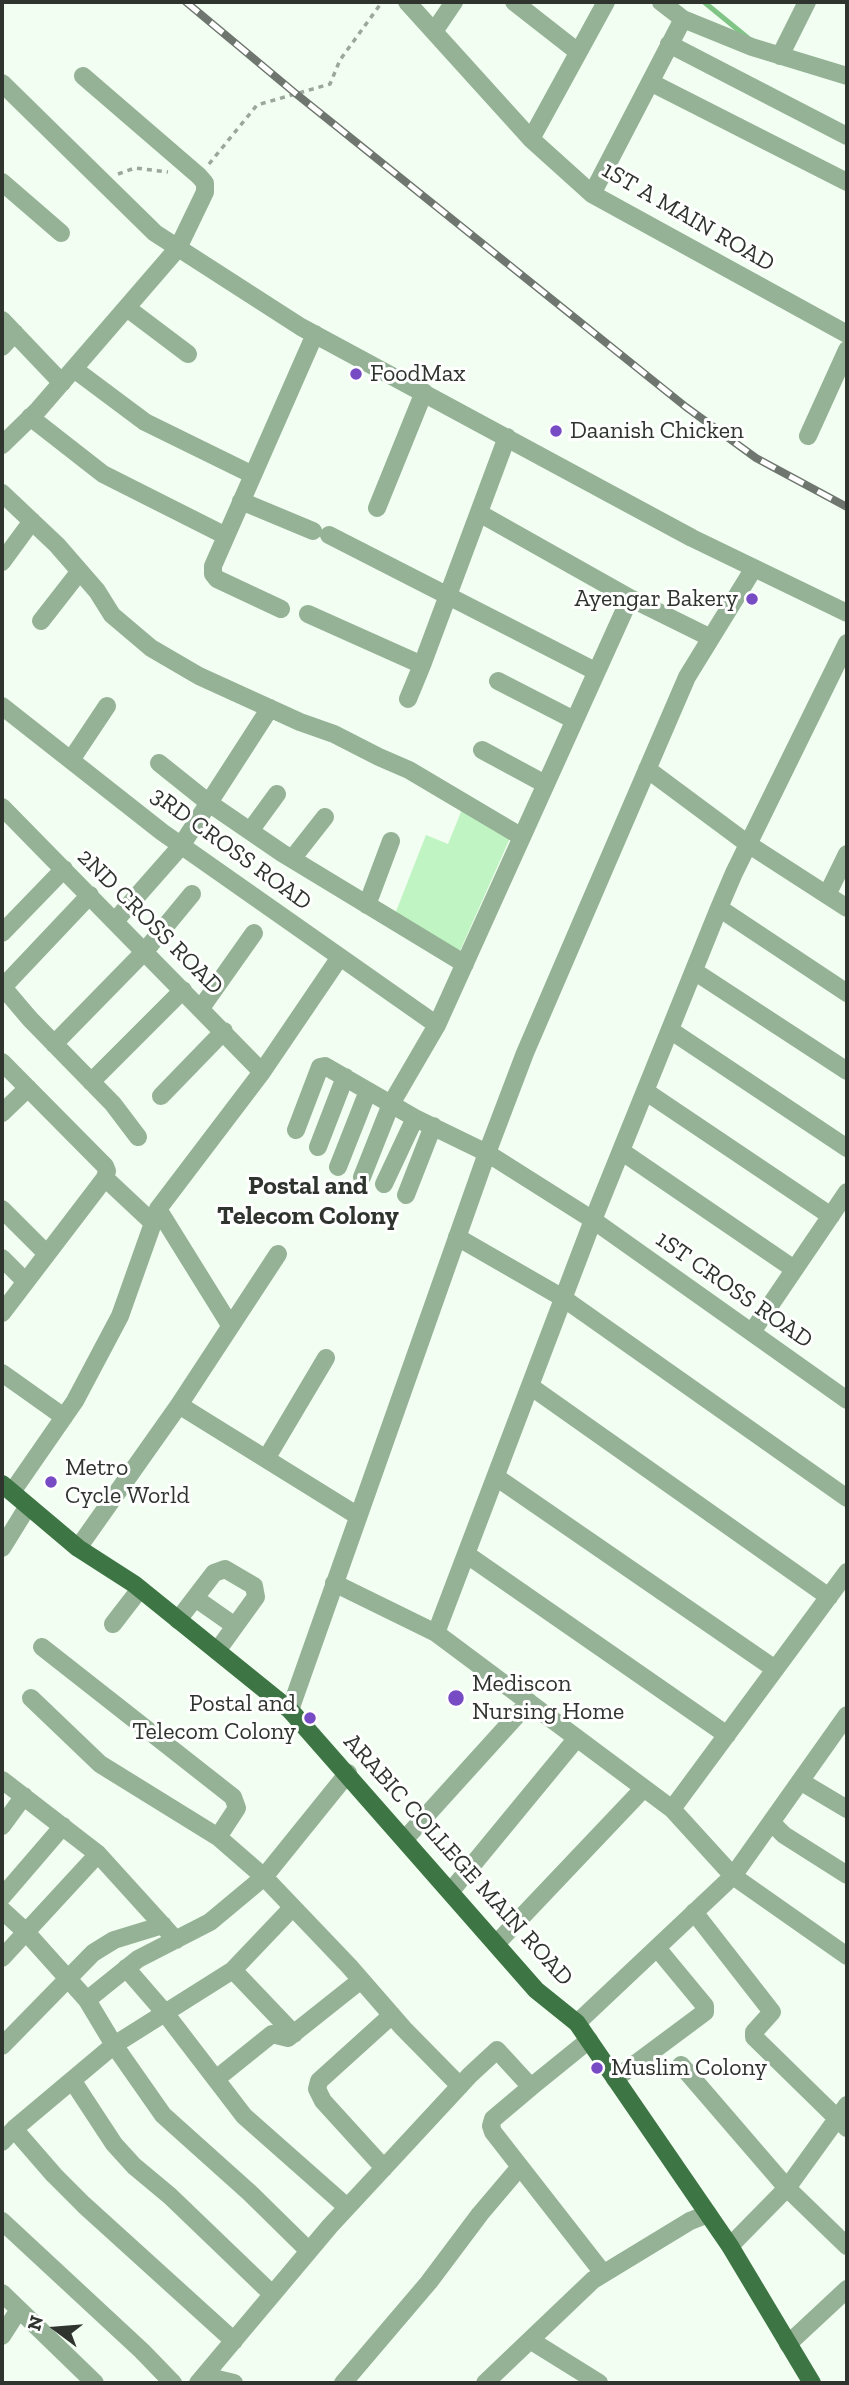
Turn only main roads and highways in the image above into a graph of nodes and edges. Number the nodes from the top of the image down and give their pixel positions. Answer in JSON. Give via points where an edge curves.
{"nodes":[{"id":1,"x":7,"y":1488,"type":"edge"},
{"id":2,"x":813,"y":2383,"type":"edge"}],
"edges":[{"from":1,"to":2,"type":"main road","name":"ARABIC COLLEGE MAIN ROAD","via":[[290,1710],[536,1990],[577,2023],[730,2246]]}]}
